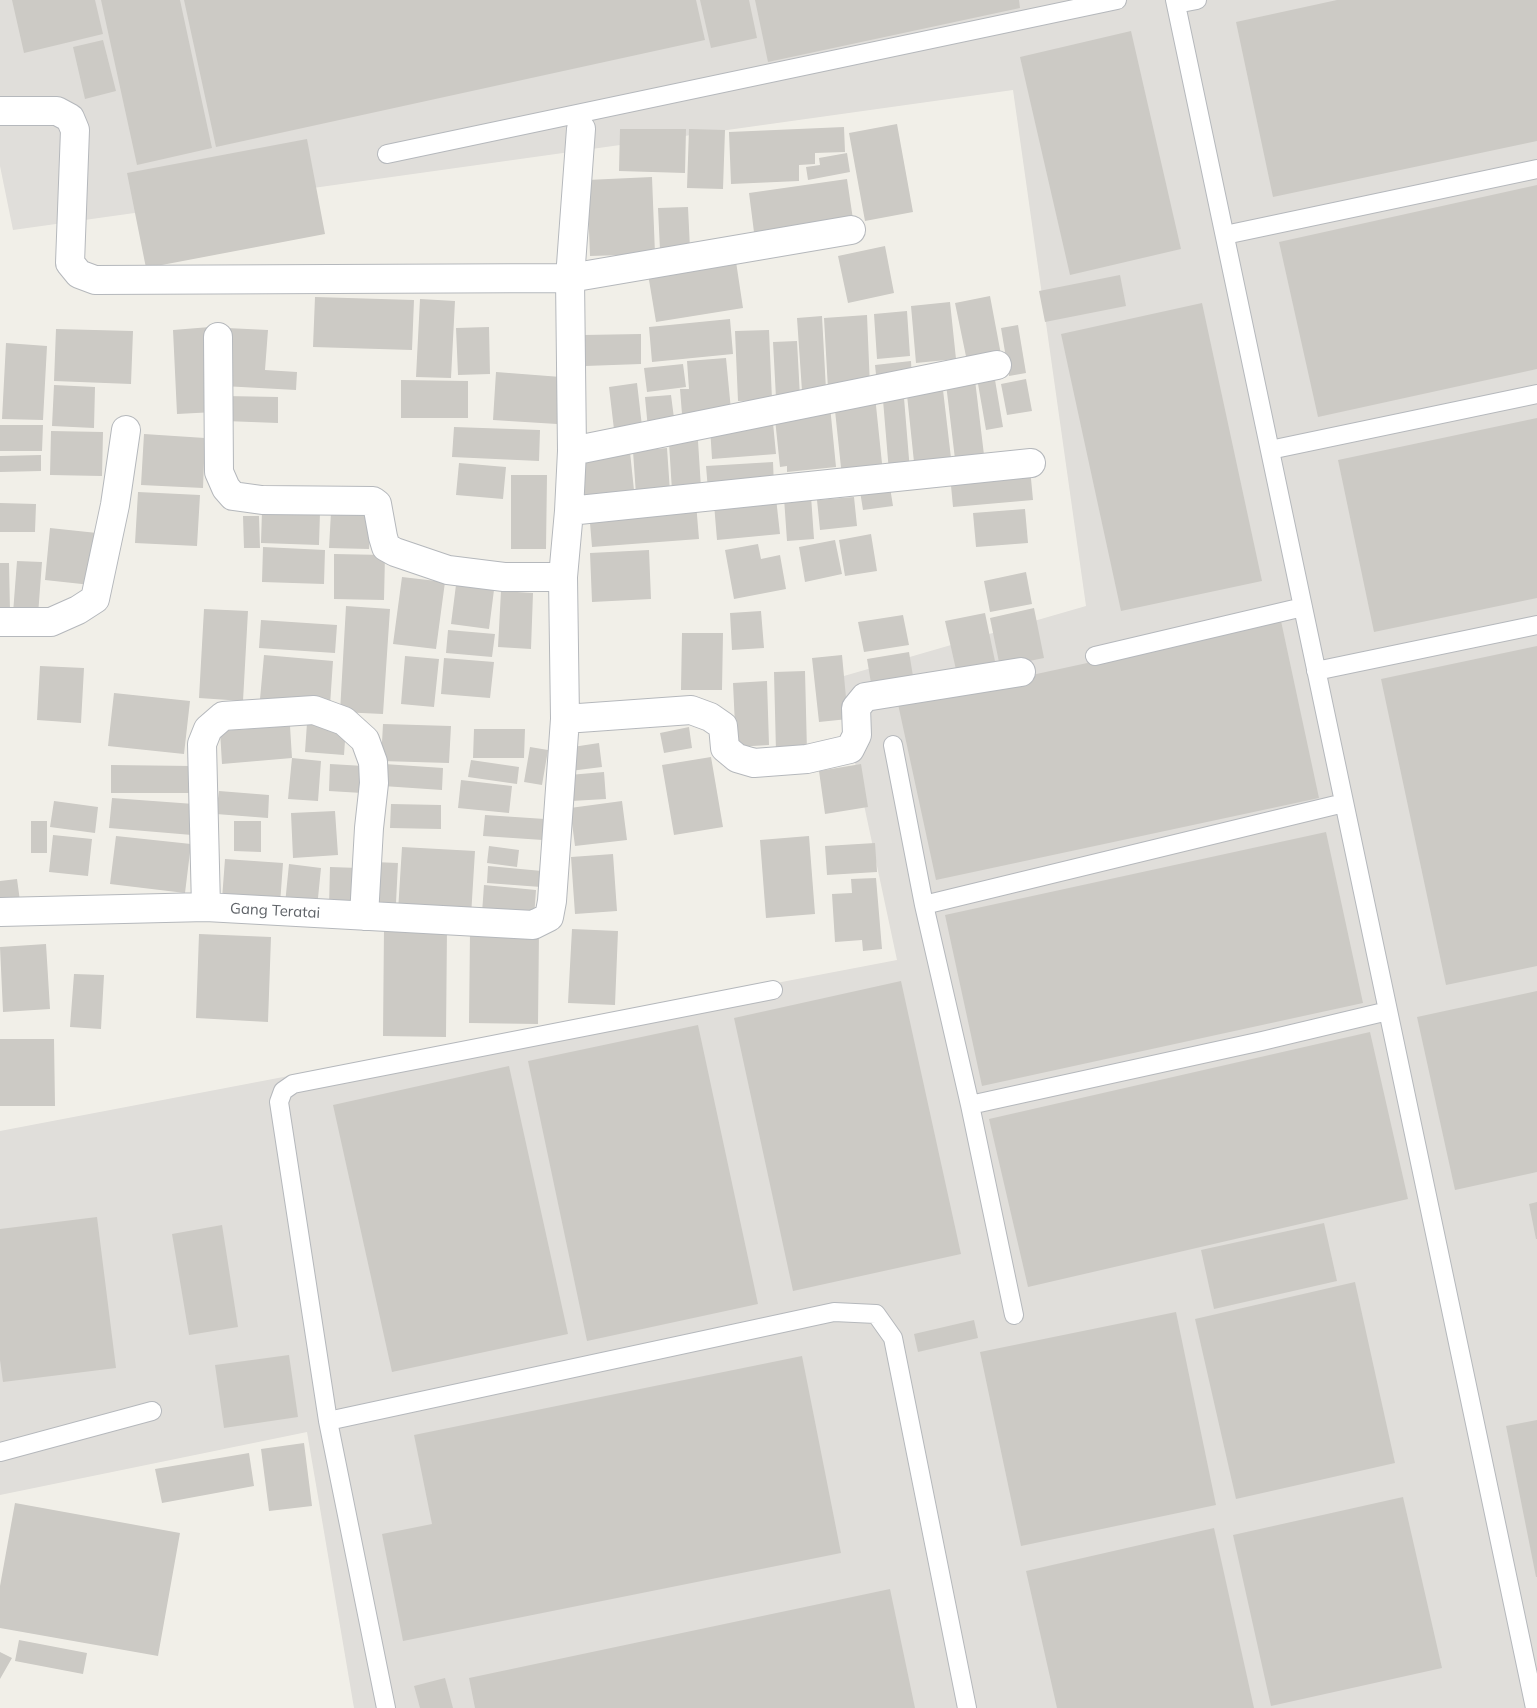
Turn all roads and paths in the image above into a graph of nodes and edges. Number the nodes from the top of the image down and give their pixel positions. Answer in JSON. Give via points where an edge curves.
{"nodes":[{"id":1,"x":1117,"y":0,"type":"edge"},
{"id":2,"x":1197,"y":0,"type":"edge"},
{"id":3,"x":1176,"y":2,"type":"edge"},
{"id":4,"x":0,"y":111,"type":"edge"},
{"id":5,"x":581,"y":129,"type":"dead end"},
{"id":6,"x":387,"y":154,"type":"dead end"},
{"id":7,"x":1537,"y":169,"type":"edge"},
{"id":8,"x":851,"y":230,"type":"dead end"},
{"id":9,"x":1225,"y":235,"type":"junction"},
{"id":10,"x":570,"y":278,"type":"junction"},
{"id":11,"x":218,"y":337,"type":"dead end"},
{"id":12,"x":997,"y":365,"type":"dead end"},
{"id":13,"x":1537,"y":394,"type":"edge"},
{"id":14,"x":126,"y":430,"type":"dead end"},
{"id":15,"x":1270,"y":450,"type":"junction"},
{"id":16,"x":572,"y":452,"type":"junction"},
{"id":17,"x":1031,"y":463,"type":"dead end"},
{"id":18,"x":569,"y":511,"type":"junction"},
{"id":19,"x":563,"y":577,"type":"junction"},
{"id":20,"x":1303,"y":607,"type":"junction"},
{"id":21,"x":0,"y":622,"type":"edge"},
{"id":22,"x":1537,"y":624,"type":"edge"},
{"id":23,"x":1095,"y":656,"type":"dead end"},
{"id":24,"x":1316,"y":671,"type":"junction"},
{"id":25,"x":1021,"y":672,"type":"dead end"},
{"id":26,"x":564,"y":719,"type":"junction"},
{"id":27,"x":893,"y":744,"type":"dead end"},
{"id":28,"x":1344,"y":803,"type":"junction"},
{"id":29,"x":924,"y":905,"type":"junction"},
{"id":30,"x":206,"y":907,"type":"junction"},
{"id":31,"x":0,"y":912,"type":"edge"},
{"id":32,"x":364,"y":916,"type":"junction"},
{"id":33,"x":774,"y":990,"type":"dead end"},
{"id":34,"x":1388,"y":1011,"type":"junction"},
{"id":35,"x":970,"y":1105,"type":"junction"},
{"id":36,"x":1014,"y":1315,"type":"dead end"},
{"id":37,"x":152,"y":1411,"type":"dead end"},
{"id":38,"x":328,"y":1421,"type":"junction"},
{"id":39,"x":0,"y":1452,"type":"edge"},
{"id":40,"x":386,"y":1708,"type":"edge"},
{"id":41,"x":967,"y":1708,"type":"edge"},
{"id":42,"x":1535,"y":1708,"type":"edge"}],
"edges":[{"from":1,"to":6,"type":"lane"},
{"from":2,"to":3,"type":"lane"},
{"from":3,"to":9,"type":"lane"},
{"from":4,"to":10,"type":"street","via":[[57,111],[70,118],[74,130],[70,263],[79,274],[95,280]]},
{"from":5,"to":10,"type":"street"},
{"from":7,"to":9,"type":"lane"},
{"from":8,"to":10,"type":"street"},
{"from":9,"to":15,"type":"lane"},
{"from":10,"to":16,"type":"street"},
{"from":11,"to":19,"type":"street","via":[[219,472],[233,496],[262,500],[373,501],[378,504],[386,547],[395,552],[448,570],[504,577]]},
{"from":12,"to":16,"type":"street"},
{"from":13,"to":15,"type":"lane"},
{"from":14,"to":21,"type":"street","via":[[115,505],[95,599],[51,622]]},
{"from":15,"to":20,"type":"lane"},
{"from":16,"to":18,"type":"street"},
{"from":17,"to":18,"type":"street"},
{"from":18,"to":19,"type":"street"},
{"from":19,"to":26,"type":"street"},
{"from":20,"to":23,"type":"lane"},
{"from":20,"to":24,"type":"lane"},
{"from":22,"to":24,"type":"lane"},
{"from":24,"to":28,"type":"lane"},
{"from":25,"to":26,"type":"street","via":[[865,697],[856,708],[857,735],[850,749],[807,759],[754,763],[737,758],[725,748],[723,726],[691,710]]},
{"from":26,"to":32,"type":"street","name":"Gang Teratai","via":[[549,917],[533,925]]},
{"from":27,"to":29,"type":"lane"},
{"from":28,"to":29,"type":"lane"},
{"from":28,"to":34,"type":"lane"},
{"from":29,"to":35,"type":"lane"},
{"from":30,"to":31,"type":"street","name":"Gang Teratai"},
{"from":30,"to":32,"type":"street","name":"Gang Teratai"},
{"from":30,"to":32,"type":"street","via":[[202,744],[208,729],[223,716],[314,710],[344,721],[365,740],[373,762]]},
{"from":33,"to":38,"type":"lane","via":[[293,1084],[283,1091],[279,1102]]},
{"from":34,"to":35,"type":"lane"},
{"from":34,"to":42,"type":"lane"},
{"from":35,"to":36,"type":"lane"},
{"from":37,"to":39,"type":"lane"},
{"from":38,"to":40,"type":"lane"},
{"from":38,"to":41,"type":"lane","via":[[834,1312],[876,1314],[893,1338]]}]}
